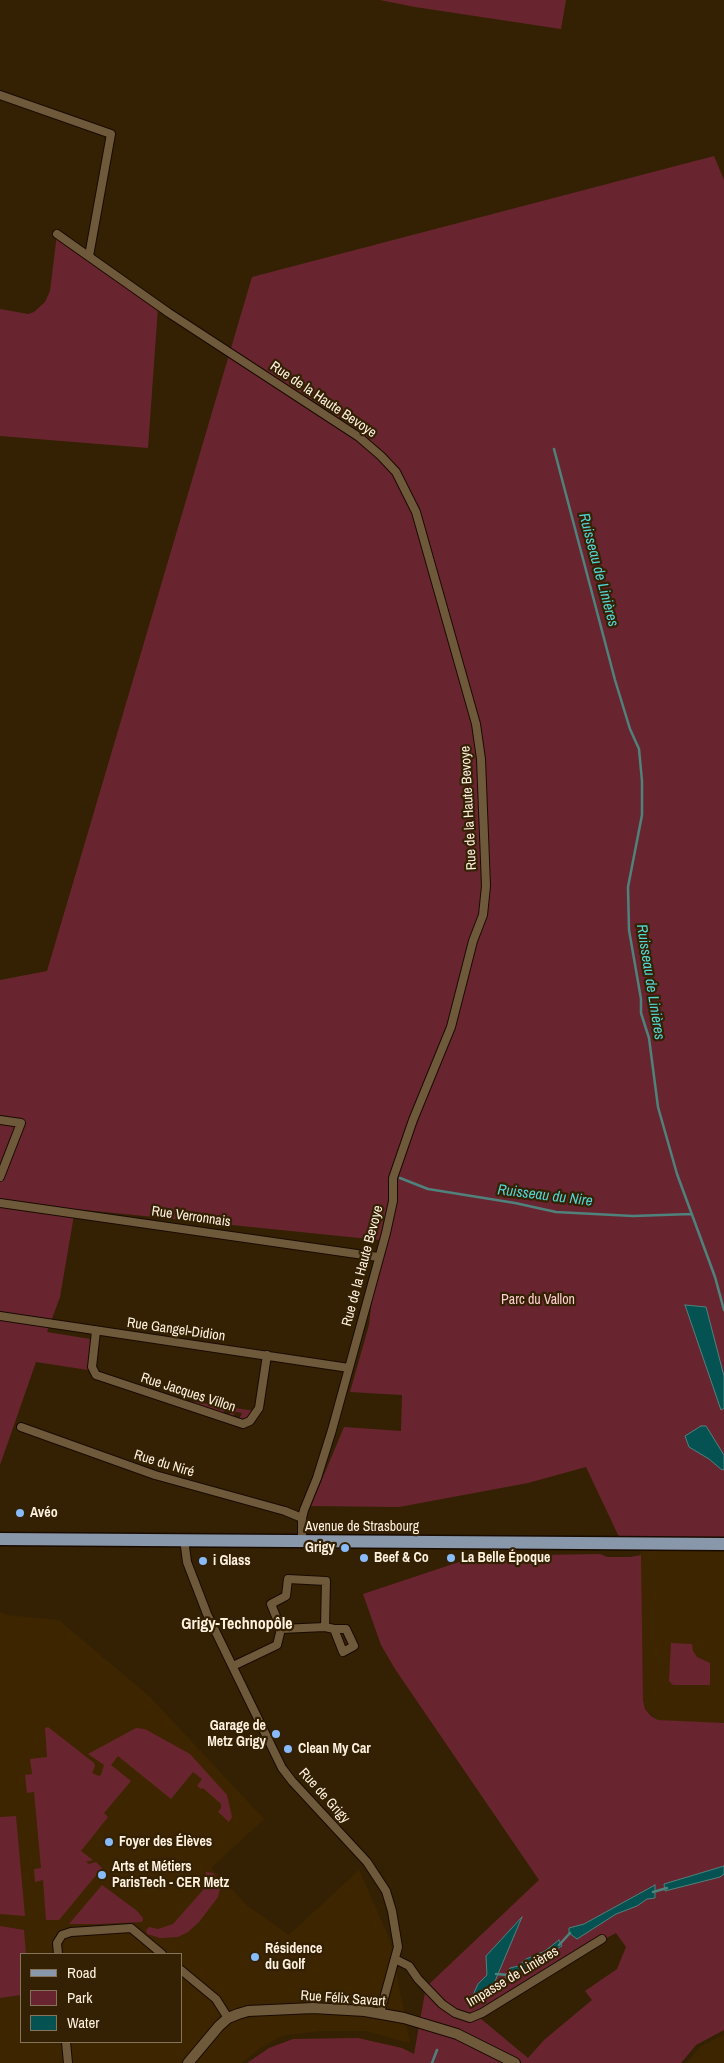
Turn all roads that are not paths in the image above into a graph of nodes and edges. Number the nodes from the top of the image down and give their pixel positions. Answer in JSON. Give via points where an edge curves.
{"nodes":[{"id":1,"x":0,"y":95,"type":"edge"},
{"id":2,"x":57,"y":234,"type":"dead end"},
{"id":3,"x":89,"y":256,"type":"junction"},
{"id":4,"x":0,"y":1120,"type":"edge"},
{"id":5,"x":0,"y":1177,"type":"edge"},
{"id":6,"x":0,"y":1203,"type":"edge"},
{"id":7,"x":378,"y":1257,"type":"junction"},
{"id":8,"x":0,"y":1316,"type":"edge"},
{"id":9,"x":96,"y":1331,"type":"junction"},
{"id":10,"x":267,"y":1355,"type":"junction"},
{"id":11,"x":348,"y":1368,"type":"junction"},
{"id":12,"x":22,"y":1427,"type":"dead end"},
{"id":13,"x":302,"y":1518,"type":"junction"},
{"id":14,"x":0,"y":1539,"type":"edge"},
{"id":15,"x":184,"y":1540,"type":"junction"},
{"id":16,"x":302,"y":1541,"type":"junction"},
{"id":17,"x":724,"y":1544,"type":"edge"},
{"id":18,"x":325,"y":1627,"type":"junction"},
{"id":19,"x":281,"y":1629,"type":"junction"},
{"id":20,"x":334,"y":1629,"type":"dead end"},
{"id":21,"x":233,"y":1666,"type":"junction"},
{"id":22,"x":602,"y":1939,"type":"dead end"},
{"id":23,"x":58,"y":1953,"type":"edge"},
{"id":24,"x":161,"y":1953,"type":"edge"},
{"id":25,"x":395,"y":1959,"type":"junction"},
{"id":26,"x":182,"y":1971,"type":"edge"},
{"id":27,"x":380,"y":2013,"type":"junction"},
{"id":28,"x":228,"y":2018,"type":"junction"},
{"id":29,"x":66,"y":2043,"type":"edge"},
{"id":30,"x":68,"y":2063,"type":"edge"},
{"id":31,"x":188,"y":2063,"type":"edge"},
{"id":32,"x":515,"y":2063,"type":"edge"}],
"edges":[{"from":1,"to":3,"type":"street","via":[[111,134]]},
{"from":2,"to":3,"type":"street","name":"Rue de la Haute Bevoye"},
{"from":3,"to":7,"type":"street","name":"Rue de la Haute Bevoye","via":[[169,313],[359,437],[381,456],[405,488],[429,555],[476,724],[481,759],[486,886],[483,915],[451,1027],[392,1178],[393,1200]]},
{"from":4,"to":5,"type":"street","via":[[21,1123]]},
{"from":6,"to":7,"type":"street","name":"Rue Verronnais"},
{"from":7,"to":11,"type":"street","name":"Rue de la Haute Bevoye"},
{"from":8,"to":9,"type":"street","name":"Rue Gangel-Didion"},
{"from":9,"to":10,"type":"street","name":"Rue Gangel-Didion"},
{"from":9,"to":10,"type":"street","name":"Rue Jacques Villon","via":[[92,1367],[96,1374],[244,1424],[259,1408]]},
{"from":10,"to":11,"type":"street","name":"Rue Gangel-Didion"},
{"from":11,"to":13,"type":"street","name":"Rue de la Haute Bevoye","via":[[324,1455]]},
{"from":12,"to":13,"type":"street","name":"Rue du Niré","via":[[155,1475]]},
{"from":13,"to":16,"type":"street","name":"Rue de la Haute Bevoye"},
{"from":14,"to":15,"type":"main road","name":"Avenue de Strasbourg"},
{"from":15,"to":16,"type":"main road","name":"Avenue de Strasbourg"},
{"from":15,"to":21,"type":"street","name":"Rue de Grigy","via":[[207,1614]]},
{"from":16,"to":17,"type":"main road","name":"Avenue de Strasbourg"},
{"from":18,"to":19,"type":"street"},
{"from":18,"to":19,"type":"street","via":[[326,1580],[288,1578],[286,1596],[271,1604]]},
{"from":18,"to":20,"type":"street"},
{"from":19,"to":21,"type":"street","via":[[276,1645]]},
{"from":21,"to":25,"type":"street","name":"Rue de Grigy","via":[[282,1768],[367,1862],[386,1891],[398,1940]]},
{"from":22,"to":25,"type":"street","name":"Impasse de Linières","via":[[470,2018],[455,2014],[442,2004],[409,1966]]},
{"from":23,"to":24,"type":"street","via":[[57,1942],[62,1935],[131,1928]]},
{"from":25,"to":27,"type":"street","name":"Rue de Grigy"},
{"from":26,"to":28,"type":"street","via":[[216,1999]]},
{"from":27,"to":28,"type":"street","name":"Rue Félix Savart","via":[[312,2008],[248,2011]]},
{"from":27,"to":32,"type":"street","name":"Rue Félix Savart","via":[[457,2034]]},
{"from":28,"to":31,"type":"street"},
{"from":29,"to":30,"type":"street"}]}
